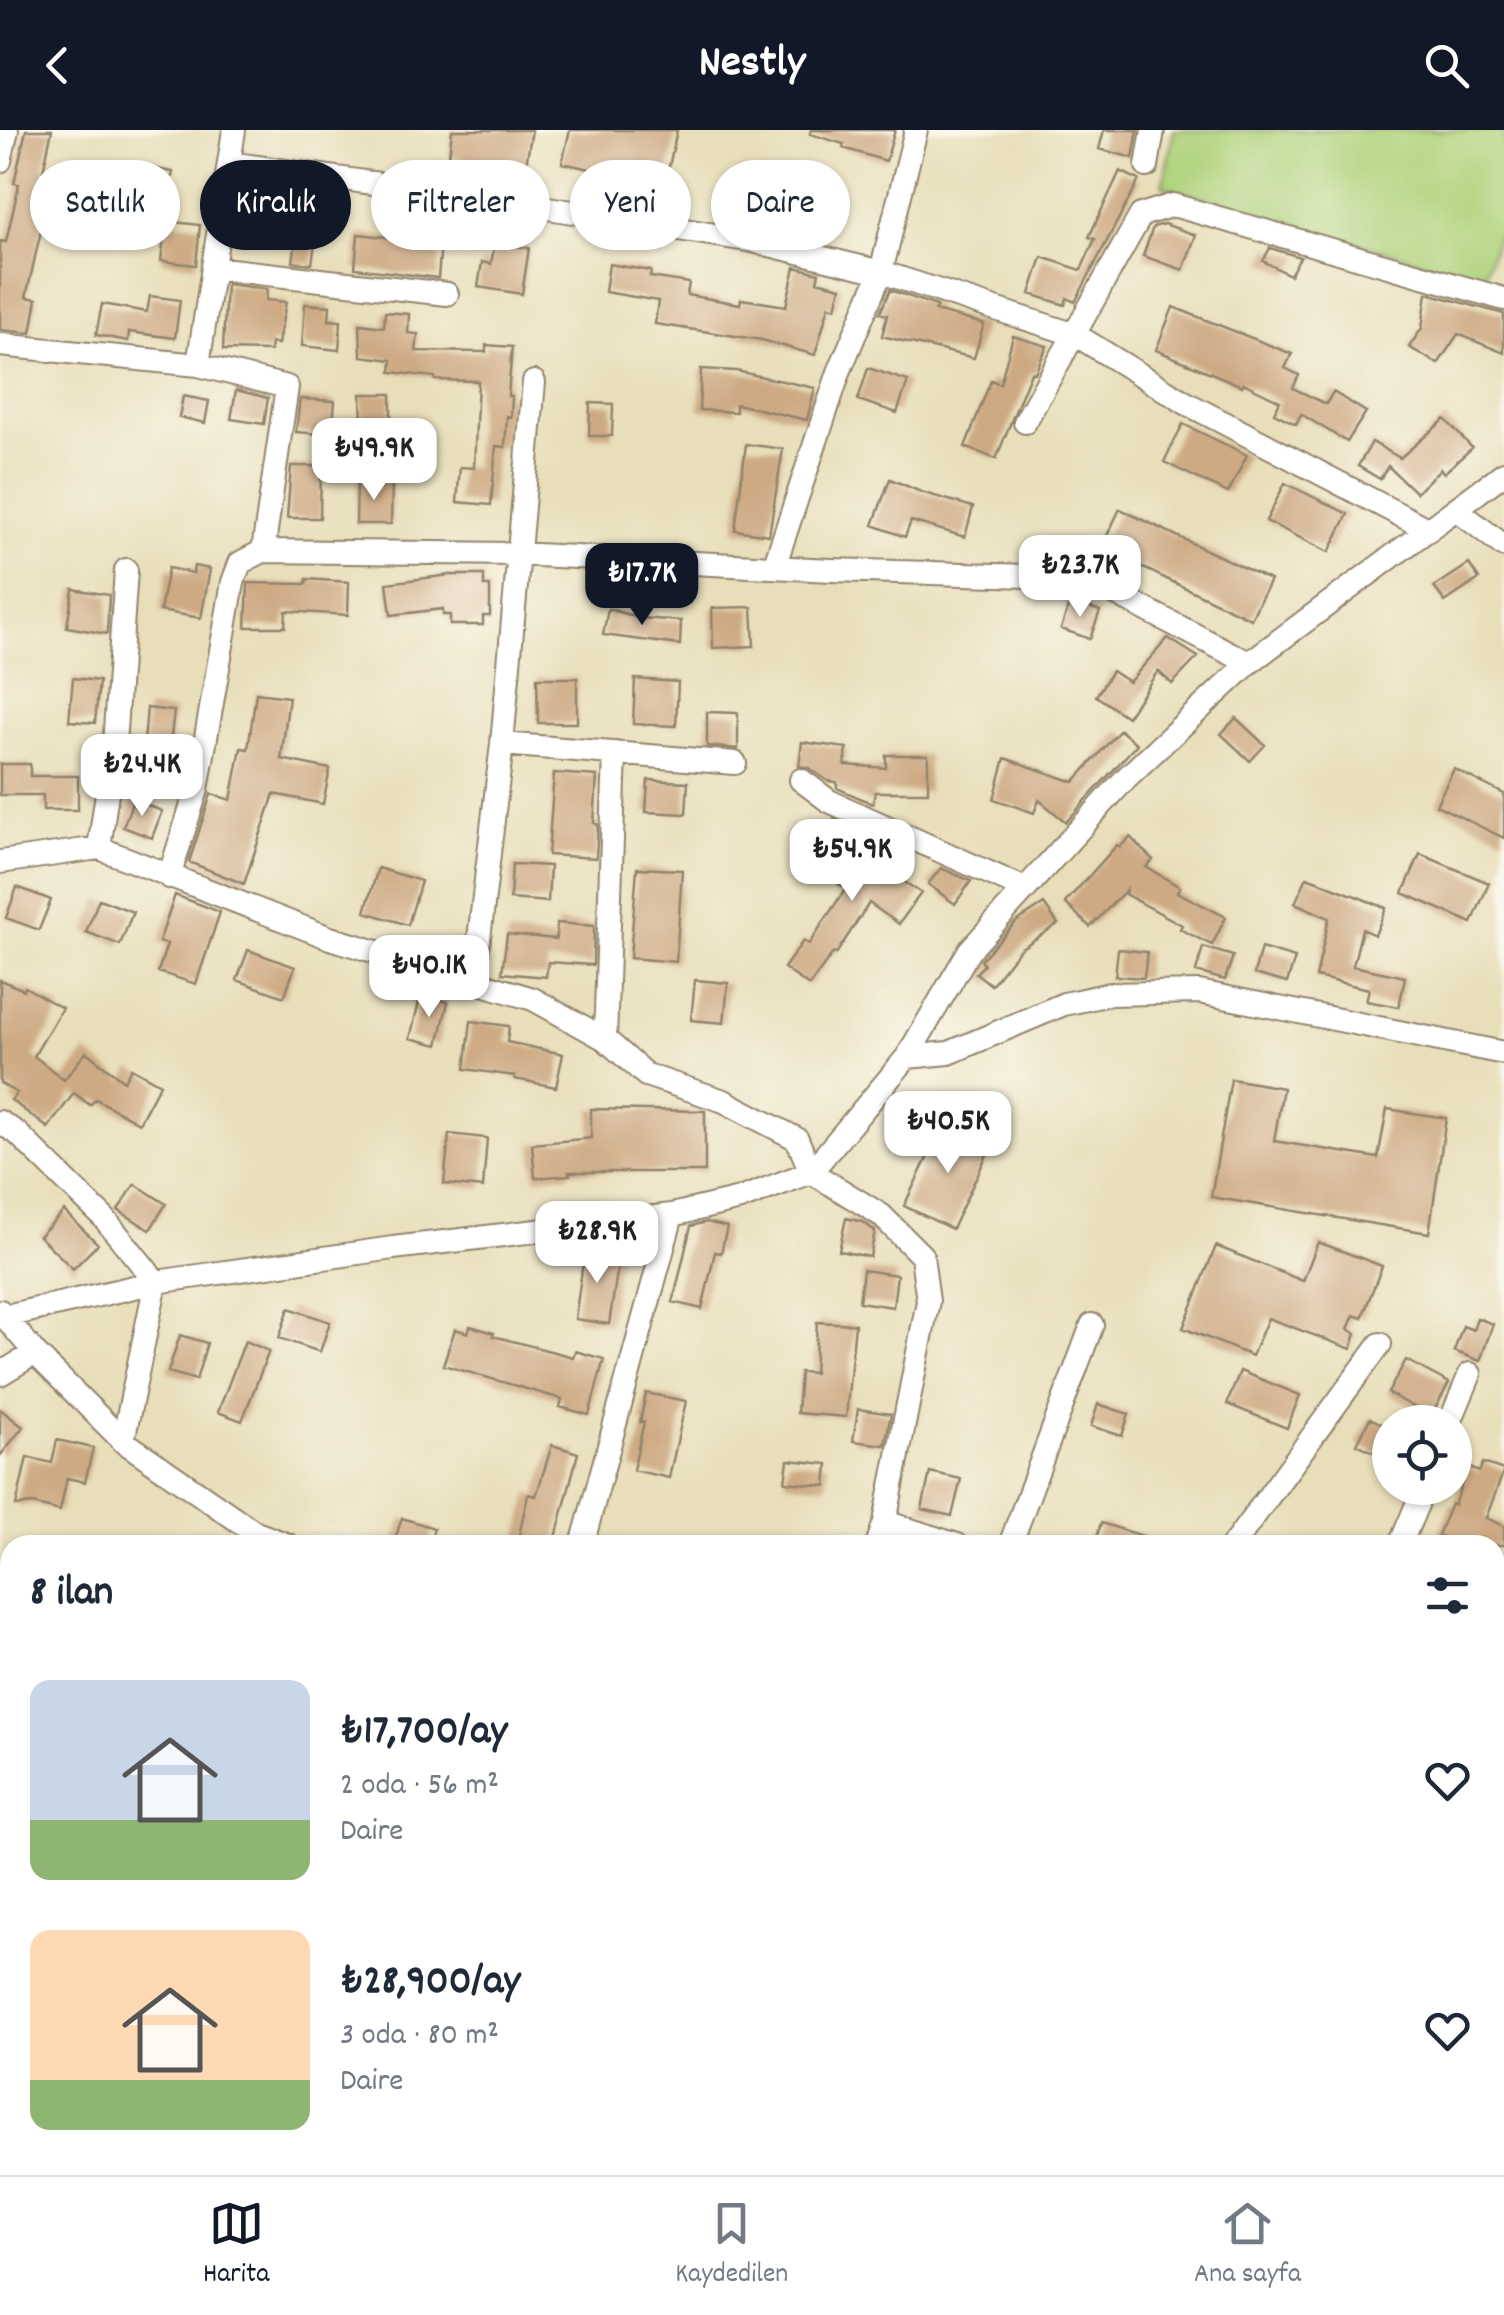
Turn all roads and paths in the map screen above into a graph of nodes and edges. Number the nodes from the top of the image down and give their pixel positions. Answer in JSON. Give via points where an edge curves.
{"nodes":[{"id":1,"x":7,"y":130,"type":"edge"},
{"id":2,"x":234,"y":130,"type":"edge"},
{"id":3,"x":916,"y":130,"type":"edge"},
{"id":4,"x":1153,"y":130,"type":"edge"},
{"id":5,"x":229,"y":160,"type":"edge"},
{"id":6,"x":0,"y":161,"type":"edge"},
{"id":7,"x":1147,"y":166,"type":"dead end"},
{"id":8,"x":351,"y":179,"type":"edge"},
{"id":9,"x":216,"y":250,"type":"edge"},
{"id":10,"x":213,"y":268,"type":"junction"},
{"id":11,"x":881,"y":272,"type":"junction"},
{"id":12,"x":447,"y":294,"type":"dead end"},
{"id":13,"x":1504,"y":299,"type":"edge"},
{"id":14,"x":1076,"y":336,"type":"junction"},
{"id":15,"x":0,"y":345,"type":"edge"},
{"id":16,"x":198,"y":365,"type":"junction"},
{"id":17,"x":534,"y":382,"type":"dead end"},
{"id":18,"x":1025,"y":422,"type":"dead end"},
{"id":19,"x":1504,"y":473,"type":"edge"},
{"id":20,"x":1456,"y":510,"type":"junction"},
{"id":21,"x":1428,"y":530,"type":"junction"},
{"id":22,"x":1504,"y":546,"type":"edge"},
{"id":23,"x":263,"y":551,"type":"junction"},
{"id":24,"x":516,"y":554,"type":"junction"},
{"id":25,"x":774,"y":567,"type":"junction"},
{"id":26,"x":126,"y":570,"type":"dead end"},
{"id":27,"x":1249,"y":663,"type":"junction"},
{"id":28,"x":502,"y":744,"type":"junction"},
{"id":29,"x":616,"y":753,"type":"junction"},
{"id":30,"x":734,"y":763,"type":"dead end"},
{"id":31,"x":801,"y":780,"type":"dead end"},
{"id":32,"x":99,"y":848,"type":"junction"},
{"id":33,"x":0,"y":862,"type":"edge"},
{"id":34,"x":169,"y":877,"type":"junction"},
{"id":35,"x":1025,"y":889,"type":"junction"},
{"id":36,"x":474,"y":981,"type":"junction"},
{"id":37,"x":605,"y":1040,"type":"junction"},
{"id":38,"x":1504,"y":1053,"type":"edge"},
{"id":39,"x":907,"y":1057,"type":"junction"},
{"id":40,"x":0,"y":1122,"type":"edge"},
{"id":41,"x":810,"y":1172,"type":"junction"},
{"id":42,"x":672,"y":1215,"type":"junction"},
{"id":43,"x":156,"y":1282,"type":"junction"},
{"id":44,"x":3,"y":1313,"type":"edge"},
{"id":45,"x":1092,"y":1325,"type":"dead end"},
{"id":46,"x":1380,"y":1344,"type":"dead end"},
{"id":47,"x":35,"y":1352,"type":"junction"},
{"id":48,"x":0,"y":1374,"type":"edge"},
{"id":49,"x":1470,"y":1374,"type":"dead end"},
{"id":50,"x":1457,"y":1405,"type":"edge"},
{"id":51,"x":123,"y":1440,"type":"junction"},
{"id":52,"x":1417,"y":1505,"type":"edge"},
{"id":53,"x":885,"y":1522,"type":"junction"},
{"id":54,"x":250,"y":1535,"type":"edge"},
{"id":55,"x":585,"y":1535,"type":"edge"},
{"id":56,"x":880,"y":1535,"type":"edge"},
{"id":57,"x":926,"y":1535,"type":"edge"},
{"id":58,"x":1014,"y":1535,"type":"edge"},
{"id":59,"x":1240,"y":1535,"type":"edge"},
{"id":60,"x":1404,"y":1535,"type":"edge"}],
"edges":[{"from":1,"to":6,"type":"street"},
{"from":2,"to":5,"type":"street"},
{"from":3,"to":11,"type":"street"},
{"from":4,"to":7,"type":"street"},
{"from":8,"to":11,"type":"street","via":[[753,241]]},
{"from":9,"to":10,"type":"street"},
{"from":10,"to":12,"type":"street"},
{"from":10,"to":16,"type":"street"},
{"from":11,"to":14,"type":"street"},
{"from":11,"to":25,"type":"street","via":[[839,372]]},
{"from":13,"to":14,"type":"street","via":[[1173,205],[1141,214]]},
{"from":14,"to":18,"type":"street"},
{"from":14,"to":21,"type":"street","via":[[1186,403]]},
{"from":15,"to":16,"type":"street"},
{"from":16,"to":23,"type":"street","via":[[287,387]]},
{"from":17,"to":24,"type":"street"},
{"from":19,"to":20,"type":"street"},
{"from":20,"to":21,"type":"street"},
{"from":20,"to":22,"type":"street"},
{"from":21,"to":27,"type":"street"},
{"from":23,"to":24,"type":"street"},
{"from":23,"to":34,"type":"street","via":[[240,562],[233,582],[197,789]]},
{"from":24,"to":25,"type":"street"},
{"from":24,"to":28,"type":"street"},
{"from":25,"to":27,"type":"street","via":[[1065,577],[1110,591]]},
{"from":26,"to":32,"type":"street"},
{"from":27,"to":35,"type":"street","via":[[1126,778]]},
{"from":28,"to":29,"type":"street"},
{"from":28,"to":36,"type":"street"},
{"from":29,"to":30,"type":"street"},
{"from":29,"to":37,"type":"street"},
{"from":31,"to":35,"type":"street","via":[[829,801]]},
{"from":32,"to":33,"type":"street"},
{"from":32,"to":34,"type":"street"},
{"from":34,"to":36,"type":"street","via":[[330,938]]},
{"from":35,"to":39,"type":"street","via":[[969,951]]},
{"from":36,"to":37,"type":"street","via":[[533,999]]},
{"from":37,"to":41,"type":"street","via":[[646,1075],[724,1101],[796,1138]]},
{"from":38,"to":39,"type":"street","via":[[1199,992],[1110,994],[1064,1004],[950,1052]]},
{"from":39,"to":41,"type":"street"},
{"from":40,"to":43,"type":"street","via":[[104,1218]]},
{"from":41,"to":42,"type":"street"},
{"from":41,"to":53,"type":"street","via":[[881,1215],[922,1256],[928,1301]]},
{"from":42,"to":43,"type":"street"},
{"from":42,"to":55,"type":"street"},
{"from":43,"to":44,"type":"street"},
{"from":43,"to":51,"type":"street"},
{"from":44,"to":47,"type":"street"},
{"from":45,"to":58,"type":"street"},
{"from":46,"to":59,"type":"street"},
{"from":47,"to":48,"type":"street"},
{"from":47,"to":51,"type":"street"},
{"from":49,"to":50,"type":"street"},
{"from":51,"to":54,"type":"street"},
{"from":52,"to":60,"type":"street"},
{"from":53,"to":56,"type":"street"},
{"from":53,"to":57,"type":"street"}]}
